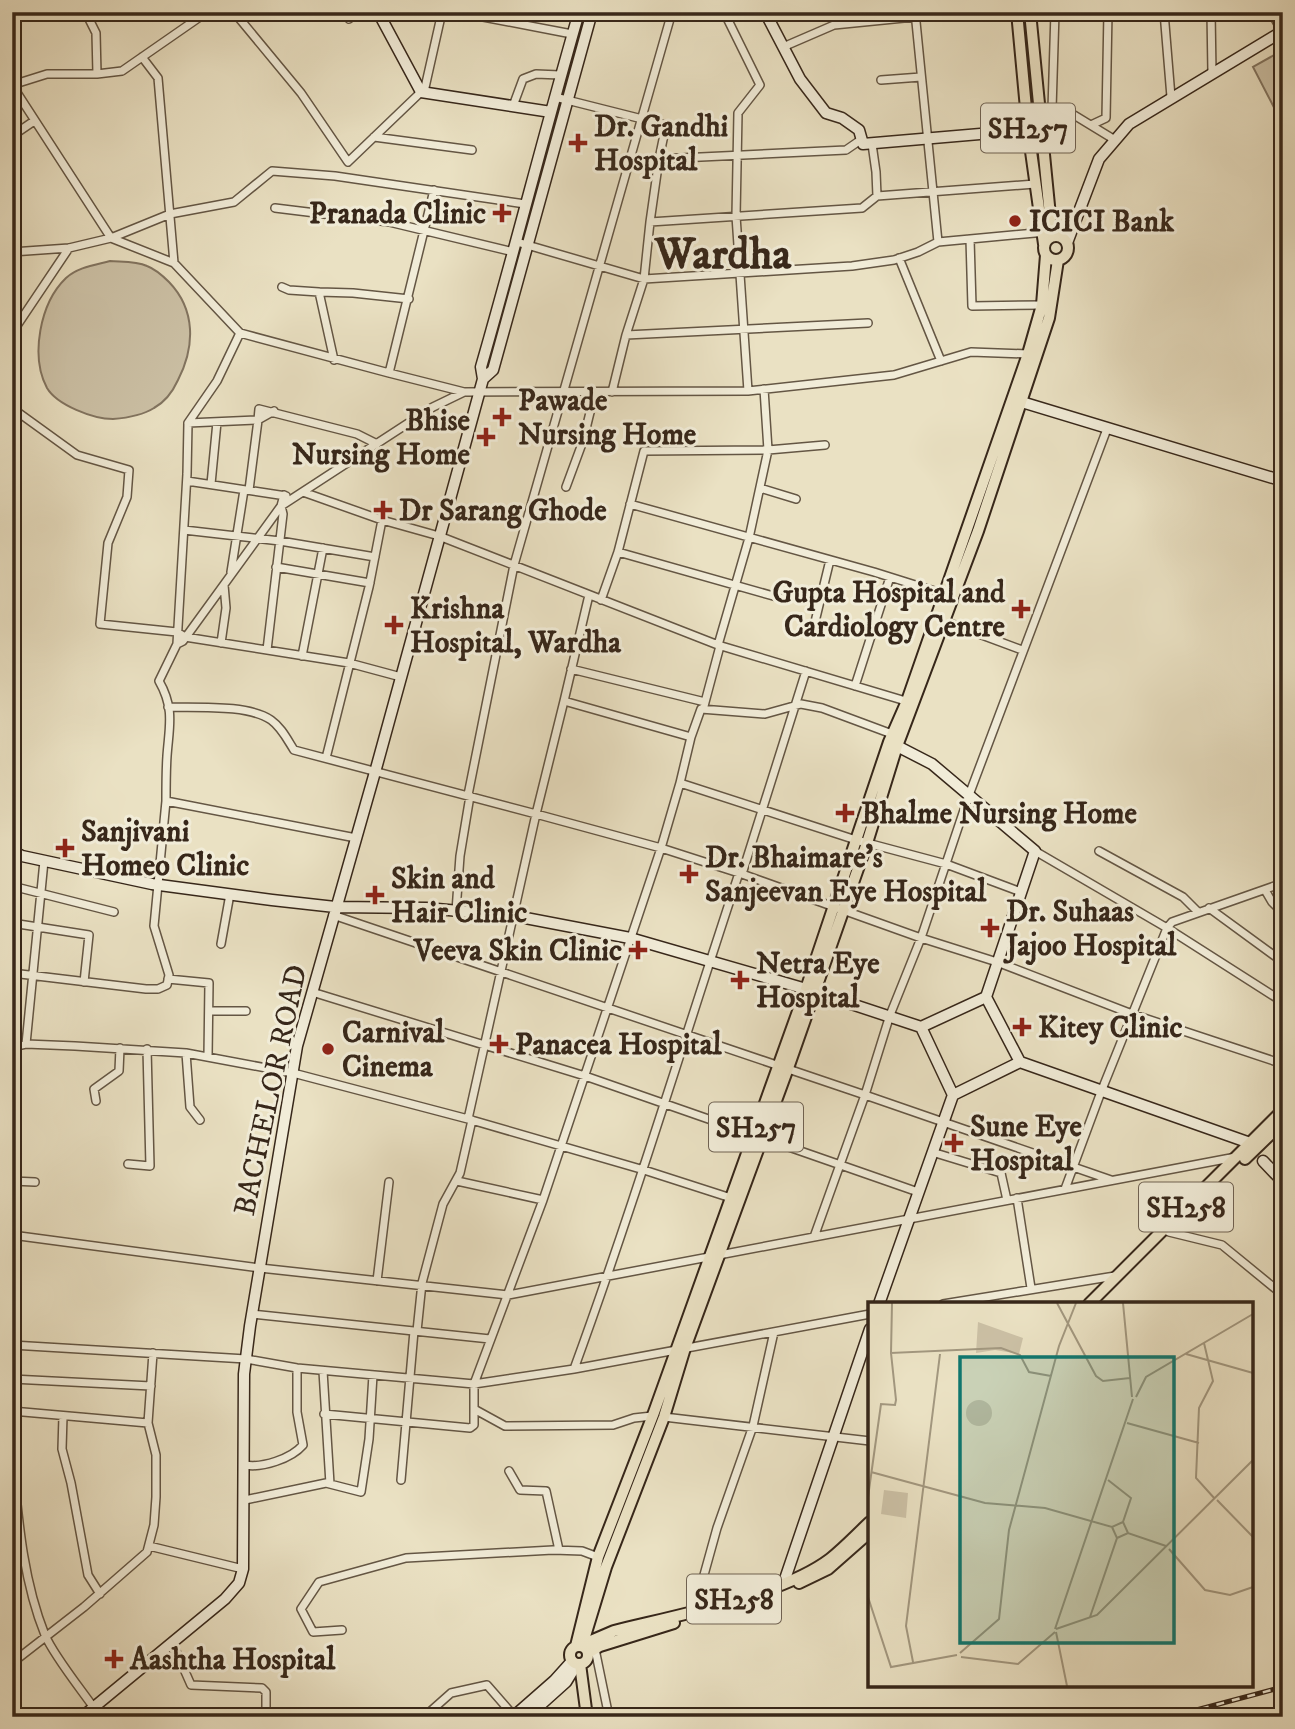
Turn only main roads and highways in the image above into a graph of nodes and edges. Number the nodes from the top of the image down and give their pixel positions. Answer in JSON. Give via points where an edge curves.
{"nodes":[{"id":1,"x":1017,"y":12,"type":"edge"},
{"id":2,"x":1030,"y":12,"type":"edge"},
{"id":3,"x":1048,"y":237,"type":"junction"},
{"id":4,"x":1058,"y":260,"type":"junction"},
{"id":5,"x":1016,"y":400,"type":"junction"},
{"id":6,"x":910,"y":702,"type":"junction"},
{"id":7,"x":861,"y":841,"type":"junction"},
{"id":8,"x":1283,"y":1111,"type":"edge"},
{"id":9,"x":1283,"y":1122,"type":"edge"},
{"id":10,"x":757,"y":1137,"type":"junction"},
{"id":11,"x":1252,"y":1146,"type":"junction"},
{"id":12,"x":714,"y":1256,"type":"junction"},
{"id":13,"x":1121,"y":1275,"type":"junction"},
{"id":14,"x":1091,"y":1302,"type":"edge"},
{"id":15,"x":1101,"y":1302,"type":"edge"},
{"id":16,"x":658,"y":1416,"type":"junction"},
{"id":17,"x":868,"y":1524,"type":"edge"},
{"id":18,"x":868,"y":1534,"type":"edge"},
{"id":19,"x":585,"y":1649,"type":"junction"},
{"id":20,"x":576,"y":1663,"type":"junction"},
{"id":21,"x":587,"y":1717,"type":"edge"}],
"edges":[{"from":1,"to":3,"type":"main road","number":"SH257","via":[[1035,184]]},
{"from":2,"to":3,"type":"main road","number":"SH257"},
{"from":3,"to":4,"type":"main road","via":[[1052,260]]},
{"from":3,"to":4,"type":"main road","via":[[1062,234],[1069,240],[1066,254]]},
{"from":3,"to":5,"type":"main road","number":"SH257","via":[[1042,306]]},
{"from":4,"to":5,"type":"main road","number":"SH257","via":[[1051,310]]},
{"from":5,"to":6,"type":"main road","number":"SH257","via":[[944,594]]},
{"from":5,"to":6,"type":"main road","number":"SH257","via":[[978,530]]},
{"from":6,"to":7,"type":"main road","number":"SH257"},
{"from":6,"to":7,"type":"main road","number":"SH257","via":[[892,734]]},
{"from":7,"to":10,"type":"main road","number":"SH257"},
{"from":8,"to":11,"type":"main road","number":"SH258"},
{"from":9,"to":11,"type":"main road","number":"SH258"},
{"from":10,"to":12,"type":"main road","number":"SH257"},
{"from":10,"to":12,"type":"main road","number":"SH257","via":[[731,1198]]},
{"from":11,"to":13,"type":"main road","number":"SH258"},
{"from":11,"to":13,"type":"main road","number":"SH258"},
{"from":12,"to":16,"type":"main road","number":"SH257"},
{"from":13,"to":14,"type":"main road","number":"SH258"},
{"from":13,"to":15,"type":"main road","number":"SH258"},
{"from":16,"to":19,"type":"main road","number":"SH257","via":[[606,1567]]},
{"from":16,"to":19,"type":"main road","number":"SH257","via":[[598,1557]]},
{"from":17,"to":19,"type":"main road","number":"SH258","via":[[829,1559],[784,1582],[614,1631]]},
{"from":18,"to":19,"type":"main road","number":"SH258","via":[[828,1569],[786,1589]]},
{"from":19,"to":20,"type":"main road","via":[[587,1659]]},
{"from":19,"to":20,"type":"main road","via":[[570,1653]]},
{"from":20,"to":21,"type":"main road"}]}
